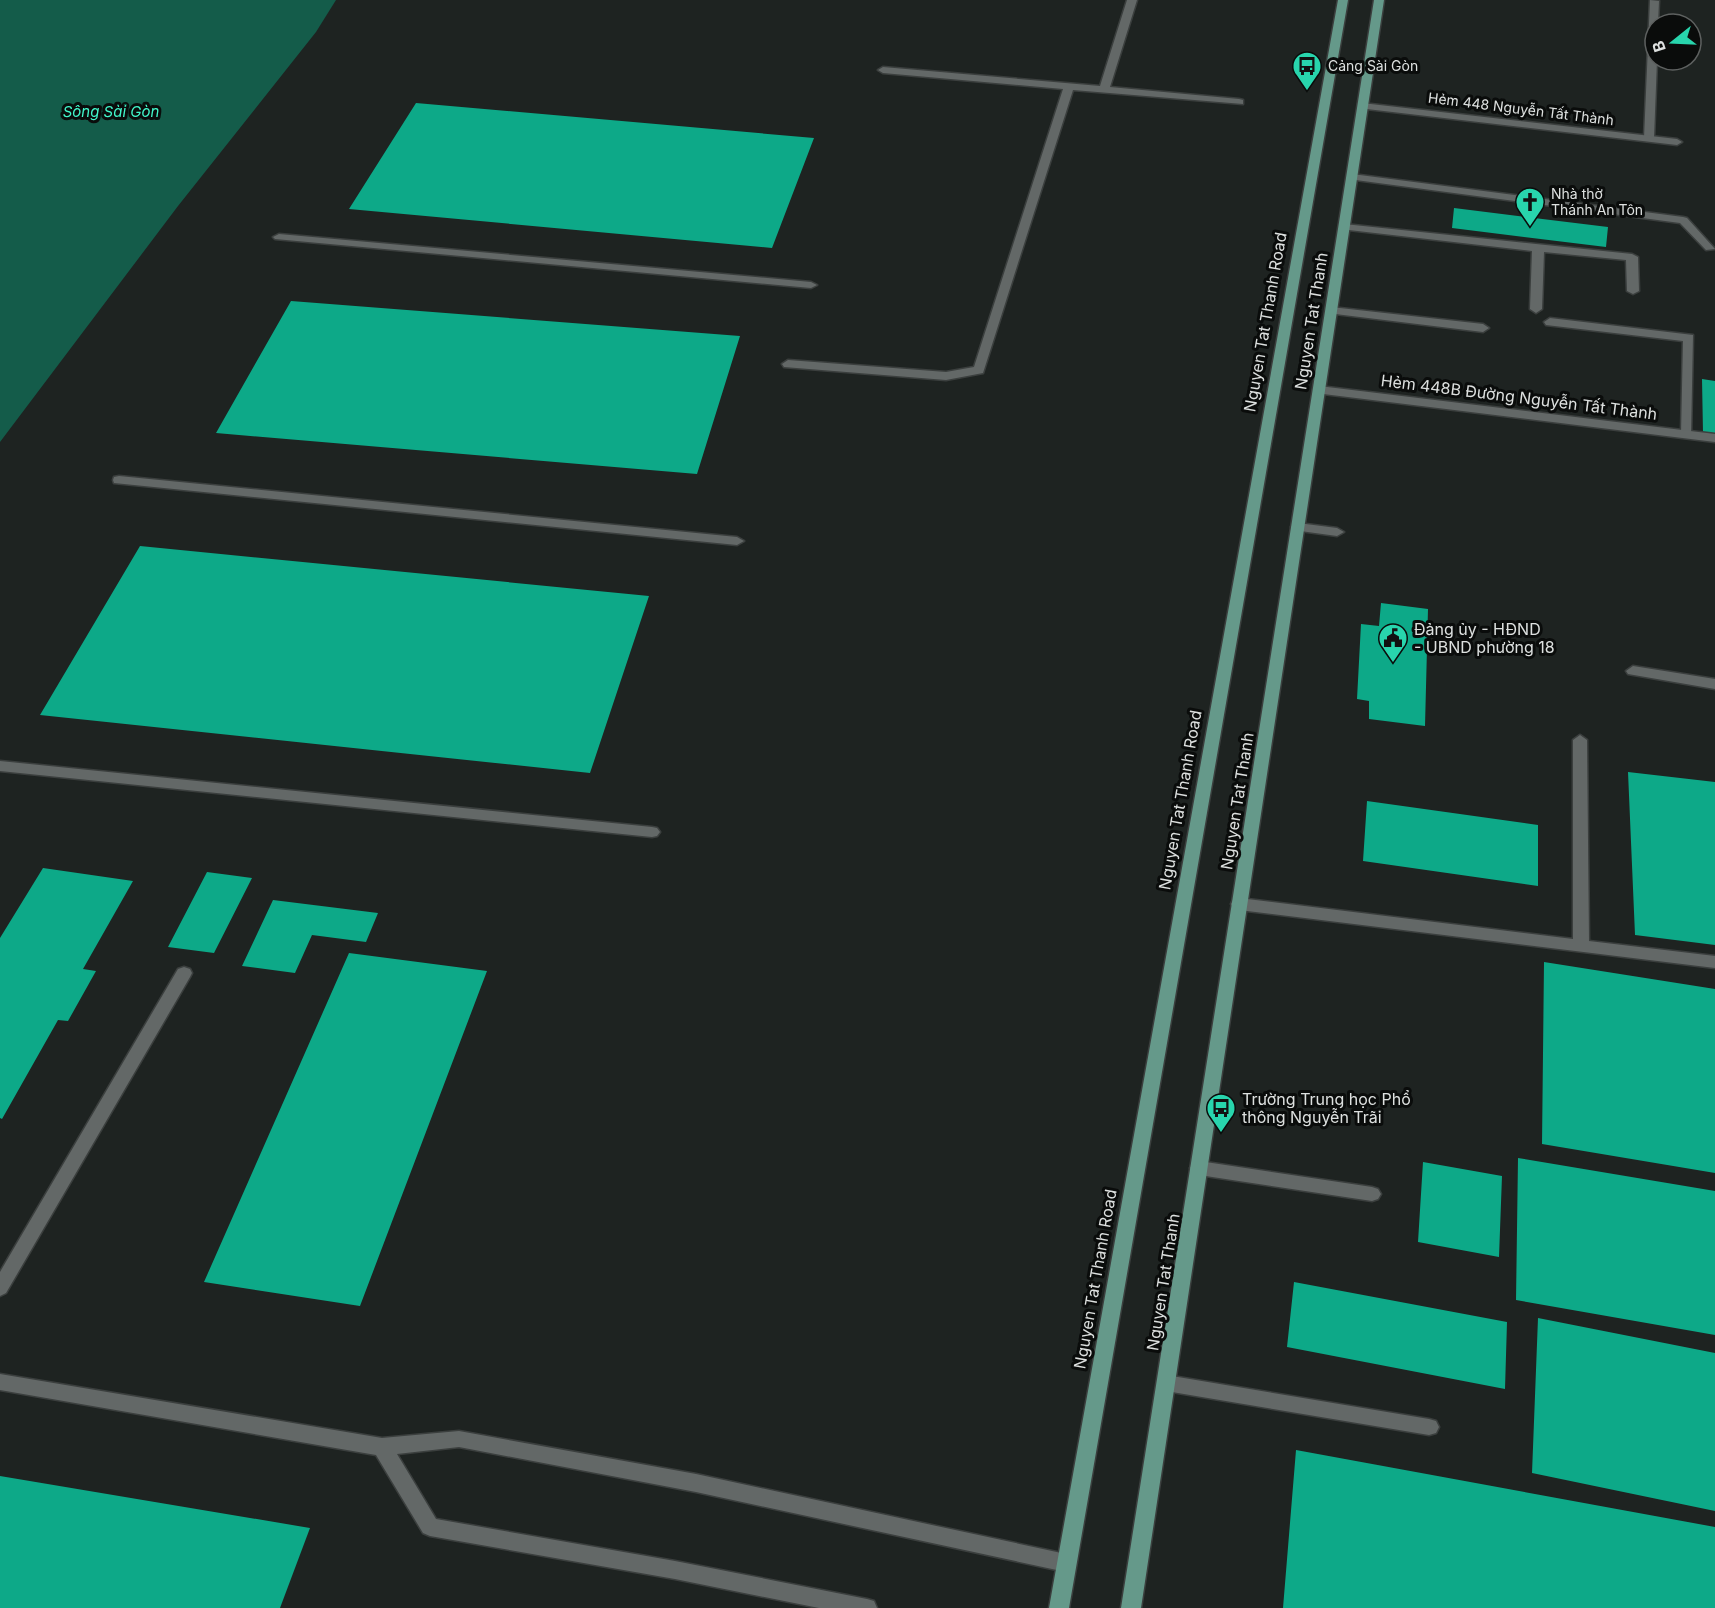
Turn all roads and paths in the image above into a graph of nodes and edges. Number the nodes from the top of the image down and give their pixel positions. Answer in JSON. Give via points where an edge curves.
{"nodes":[{"id":1,"x":1132,"y":0,"type":"edge"},
{"id":2,"x":1343,"y":0,"type":"edge"},
{"id":3,"x":1379,"y":0,"type":"edge"},
{"id":4,"x":1654,"y":1,"type":"edge"},
{"id":5,"x":883,"y":70,"type":"dead end"},
{"id":6,"x":1069,"y":87,"type":"junction"},
{"id":7,"x":1104,"y":90,"type":"junction"},
{"id":8,"x":1239,"y":102,"type":"dead end"},
{"id":9,"x":1362,"y":106,"type":"junction"},
{"id":10,"x":1649,"y":138,"type":"junction"},
{"id":11,"x":1677,"y":142,"type":"dead end"},
{"id":12,"x":1352,"y":177,"type":"junction"},
{"id":13,"x":1344,"y":227,"type":"junction"},
{"id":14,"x":279,"y":237,"type":"dead end"},
{"id":15,"x":1538,"y":248,"type":"junction"},
{"id":16,"x":1710,"y":248,"type":"dead end"},
{"id":17,"x":811,"y":285,"type":"dead end"},
{"id":18,"x":1633,"y":291,"type":"dead end"},
{"id":19,"x":1536,"y":309,"type":"dead end"},
{"id":20,"x":1331,"y":311,"type":"junction"},
{"id":21,"x":1550,"y":322,"type":"dead end"},
{"id":22,"x":1483,"y":328,"type":"dead end"},
{"id":23,"x":788,"y":364,"type":"dead end"},
{"id":24,"x":1318,"y":390,"type":"junction"},
{"id":25,"x":1687,"y":434,"type":"junction"},
{"id":26,"x":1715,"y":438,"type":"edge"},
{"id":27,"x":119,"y":480,"type":"dead end"},
{"id":28,"x":1298,"y":526,"type":"junction"},
{"id":29,"x":1337,"y":532,"type":"dead end"},
{"id":30,"x":737,"y":541,"type":"dead end"},
{"id":31,"x":1633,"y":671,"type":"dead end"},
{"id":32,"x":1715,"y":684,"type":"edge"},
{"id":33,"x":1580,"y":740,"type":"dead end"},
{"id":34,"x":0,"y":766,"type":"edge"},
{"id":35,"x":652,"y":832,"type":"dead end"},
{"id":36,"x":1239,"y":904,"type":"junction"},
{"id":37,"x":1581,"y":945,"type":"junction"},
{"id":38,"x":1715,"y":962,"type":"edge"},
{"id":39,"x":184,"y":973,"type":"dead end"},
{"id":40,"x":1199,"y":1168,"type":"junction"},
{"id":41,"x":1372,"y":1194,"type":"dead end"},
{"id":42,"x":0,"y":1288,"type":"edge"},
{"id":43,"x":0,"y":1382,"type":"edge"},
{"id":44,"x":1166,"y":1383,"type":"junction"},
{"id":45,"x":1429,"y":1427,"type":"dead end"},
{"id":46,"x":382,"y":1447,"type":"junction"},
{"id":47,"x":1066,"y":1563,"type":"junction"},
{"id":48,"x":867,"y":1608,"type":"edge"},
{"id":49,"x":1059,"y":1608,"type":"edge"},
{"id":50,"x":1131,"y":1608,"type":"edge"}],
"edges":[{"from":1,"to":7,"type":"street"},
{"from":2,"to":47,"type":"main road","name":"Nguyen Tat Thanh Road"},
{"from":3,"to":9,"type":"main road","name":"Nguyen Tat Thanh"},
{"from":4,"to":10,"type":"street"},
{"from":5,"to":6,"type":"street"},
{"from":6,"to":7,"type":"street"},
{"from":6,"to":23,"type":"street","via":[[979,370],[946,376]]},
{"from":7,"to":8,"type":"street"},
{"from":9,"to":10,"type":"street","name":"Hẻm 448 Nguyễn Tất Thành"},
{"from":9,"to":12,"type":"main road","name":"Nguyen Tat Thanh"},
{"from":10,"to":11,"type":"street","name":"Hẻm 448 Nguyễn Tất Thành"},
{"from":12,"to":13,"type":"main road","name":"Nguyen Tat Thanh"},
{"from":12,"to":16,"type":"street","via":[[1683,220]]},
{"from":13,"to":15,"type":"street"},
{"from":13,"to":20,"type":"main road","name":"Nguyen Tat Thanh"},
{"from":14,"to":17,"type":"street"},
{"from":15,"to":18,"type":"street","via":[[1632,257]]},
{"from":15,"to":19,"type":"street"},
{"from":20,"to":22,"type":"street"},
{"from":20,"to":24,"type":"main road","name":"Nguyen Tat Thanh"},
{"from":21,"to":25,"type":"street","via":[[1689,338]]},
{"from":24,"to":25,"type":"street","name":"Hẻm 448B Đường Nguyễn Tất Thành"},
{"from":24,"to":28,"type":"main road","name":"Nguyen Tat Thanh"},
{"from":25,"to":26,"type":"street","name":"Hẻm 448B Đường Nguyễn Tất Thành"},
{"from":27,"to":30,"type":"street"},
{"from":28,"to":29,"type":"street"},
{"from":28,"to":36,"type":"main road","name":"Nguyen Tat Thanh"},
{"from":31,"to":32,"type":"street"},
{"from":33,"to":37,"type":"street"},
{"from":34,"to":35,"type":"street"},
{"from":36,"to":37,"type":"street"},
{"from":36,"to":40,"type":"main road","name":"Nguyen Tat Thanh"},
{"from":37,"to":38,"type":"street"},
{"from":39,"to":42,"type":"street"},
{"from":40,"to":41,"type":"street"},
{"from":40,"to":44,"type":"main road","name":"Nguyen Tat Thanh"},
{"from":43,"to":46,"type":"street"},
{"from":44,"to":45,"type":"street"},
{"from":44,"to":50,"type":"main road","name":"Nguyen Tat Thanh"},
{"from":46,"to":47,"type":"street","via":[[459,1439],[696,1483]]},
{"from":46,"to":48,"type":"street","via":[[430,1527]]},
{"from":47,"to":49,"type":"main road","name":"Nguyen Tat Thanh Road"}]}
